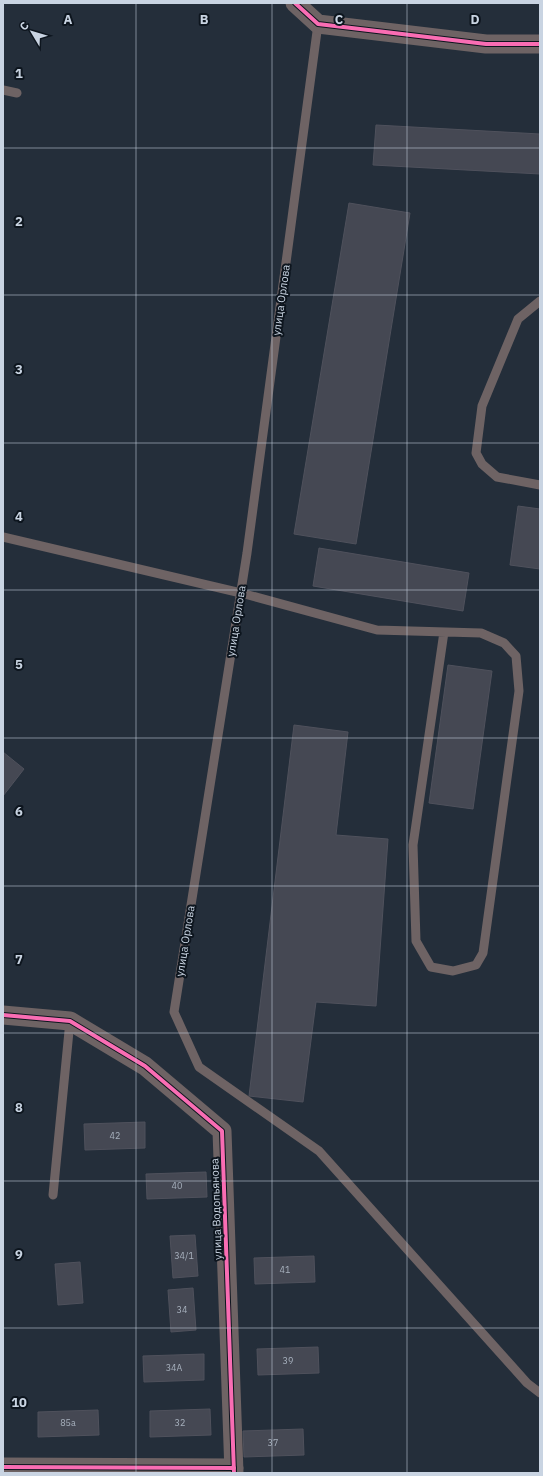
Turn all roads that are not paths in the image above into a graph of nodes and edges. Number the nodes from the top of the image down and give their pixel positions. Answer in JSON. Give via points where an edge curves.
{"nodes":[{"id":1,"x":295,"y":3,"type":"edge"},
{"id":2,"x":318,"y":24,"type":"junction"},
{"id":3,"x":540,"y":44,"type":"edge"},
{"id":4,"x":3,"y":90,"type":"edge"},
{"id":5,"x":17,"y":93,"type":"dead end"},
{"id":6,"x":540,"y":301,"type":"edge"},
{"id":7,"x":540,"y":485,"type":"edge"},
{"id":8,"x":3,"y":537,"type":"edge"},
{"id":9,"x":240,"y":593,"type":"junction"},
{"id":10,"x":444,"y":632,"type":"junction"},
{"id":11,"x":3,"y":1015,"type":"edge"},
{"id":12,"x":70,"y":1021,"type":"junction"},
{"id":13,"x":53,"y":1195,"type":"dead end"},
{"id":14,"x":540,"y":1393,"type":"edge"},
{"id":15,"x":3,"y":1467,"type":"edge"},
{"id":16,"x":234,"y":1470,"type":"edge"}],
"edges":[{"from":1,"to":2,"type":"street"},
{"from":2,"to":3,"type":"street","via":[[486,44]]},
{"from":2,"to":9,"type":"lane","name":"улица Орлова"},
{"from":4,"to":5,"type":"lane"},
{"from":6,"to":7,"type":"lane","via":[[518,318],[482,406],[476,453],[482,464],[497,477]]},
{"from":8,"to":9,"type":"lane"},
{"from":9,"to":10,"type":"lane","via":[[378,630]]},
{"from":9,"to":14,"type":"lane","name":"улица Орлова","via":[[174,1012],[199,1067],[319,1151],[522,1377]]},
{"from":10,"to":10,"type":"lane","via":[[481,633],[504,643],[516,656],[519,691],[483,952],[476,964],[452,971],[431,967],[416,941],[413,845]]},
{"from":11,"to":12,"type":"street"},
{"from":12,"to":13,"type":"lane"},
{"from":12,"to":16,"type":"street","name":"улица Водопьянова","via":[[145,1066],[222,1131]]},
{"from":15,"to":16,"type":"street"}]}
